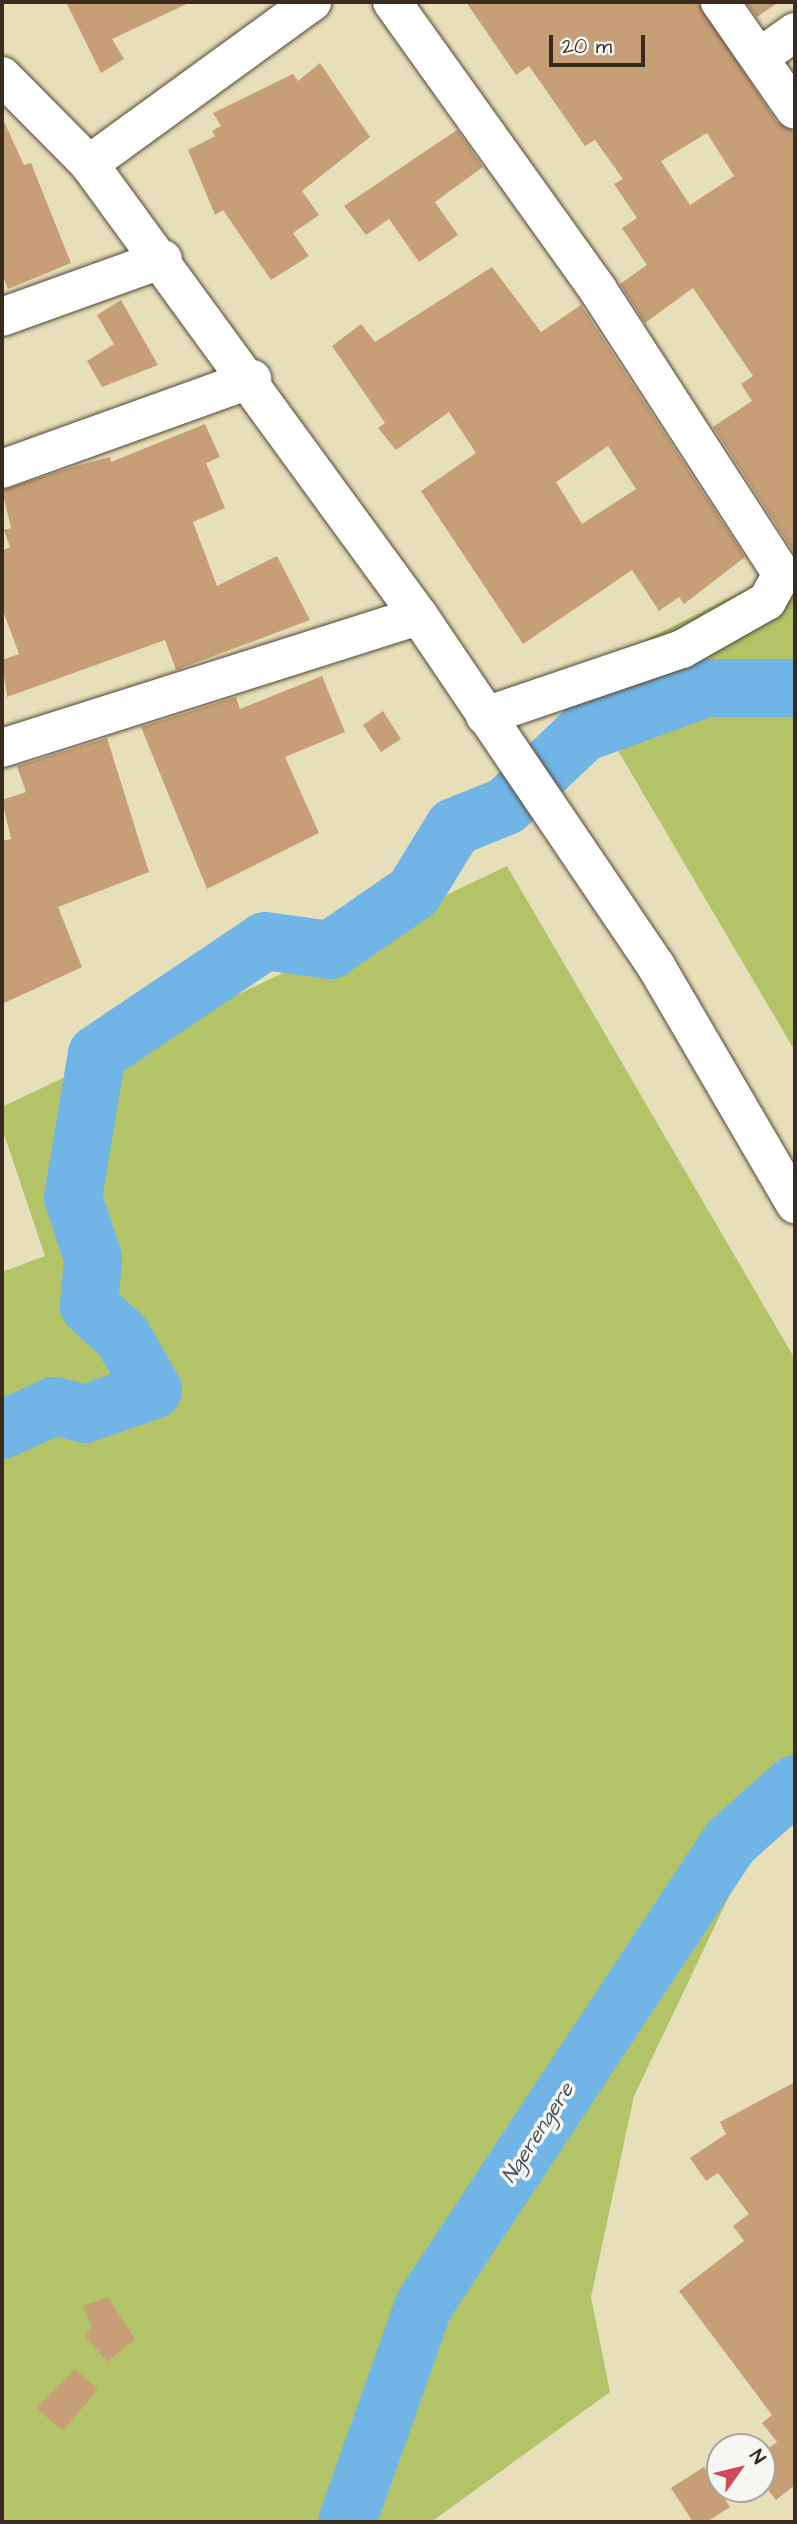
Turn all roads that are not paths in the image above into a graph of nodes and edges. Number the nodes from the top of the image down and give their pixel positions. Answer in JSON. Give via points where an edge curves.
{"nodes":[{"id":1,"x":312,"y":2,"type":"edge"},
{"id":2,"x":392,"y":2,"type":"edge"},
{"id":3,"x":720,"y":2,"type":"edge"},
{"id":4,"x":795,"y":32,"type":"edge"},
{"id":5,"x":760,"y":57,"type":"junction"},
{"id":6,"x":2,"y":76,"type":"edge"},
{"id":7,"x":795,"y":110,"type":"edge"},
{"id":8,"x":89,"y":164,"type":"junction"},
{"id":9,"x":163,"y":259,"type":"junction"},
{"id":10,"x":2,"y":317,"type":"edge"},
{"id":11,"x":253,"y":379,"type":"junction"},
{"id":12,"x":2,"y":469,"type":"edge"},
{"id":13,"x":419,"y":616,"type":"junction"},
{"id":14,"x":485,"y":716,"type":"junction"},
{"id":15,"x":2,"y":748,"type":"edge"},
{"id":16,"x":795,"y":1204,"type":"edge"}],
"edges":[{"from":1,"to":8,"type":"street"},
{"from":2,"to":14,"type":"street","via":[[598,290],[782,574],[767,601],[682,649]]},
{"from":3,"to":5,"type":"street"},
{"from":4,"to":5,"type":"street"},
{"from":5,"to":7,"type":"street"},
{"from":6,"to":8,"type":"street"},
{"from":8,"to":9,"type":"street"},
{"from":9,"to":10,"type":"street"},
{"from":9,"to":11,"type":"street"},
{"from":11,"to":12,"type":"street"},
{"from":11,"to":13,"type":"street"},
{"from":13,"to":14,"type":"street"},
{"from":13,"to":15,"type":"street"},
{"from":14,"to":16,"type":"street","via":[[581,851]]}]}
